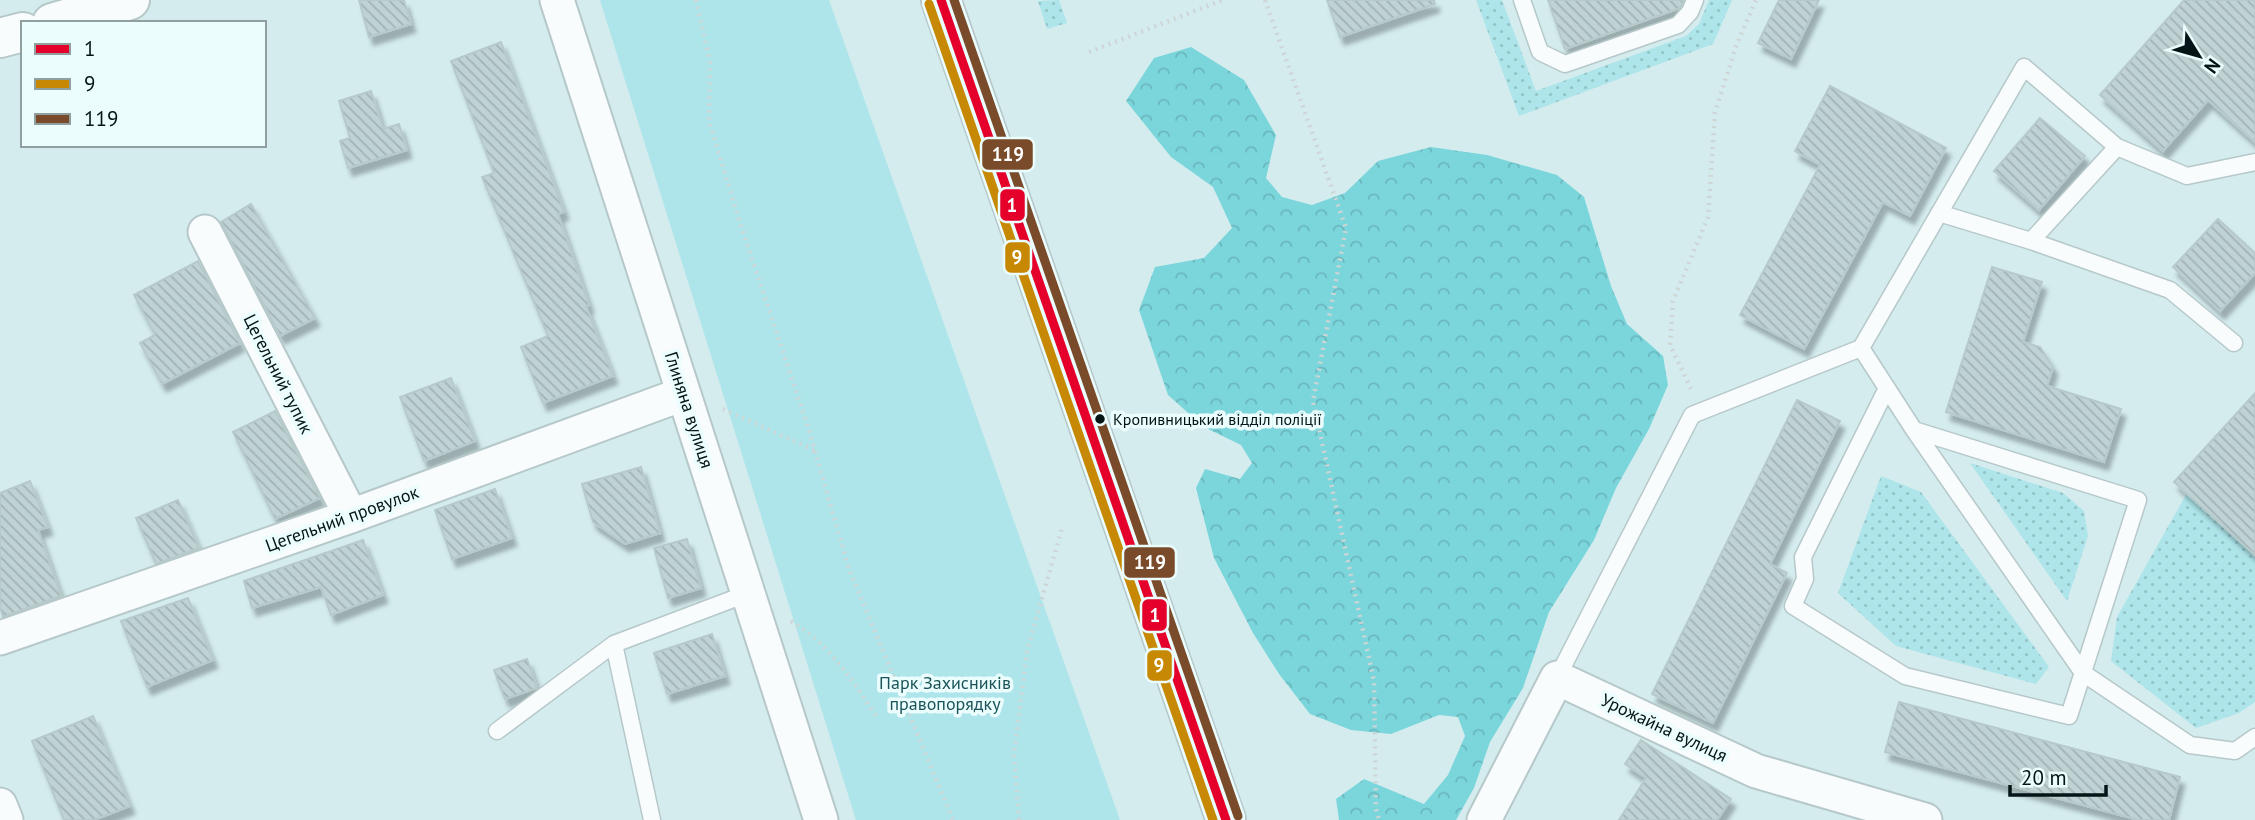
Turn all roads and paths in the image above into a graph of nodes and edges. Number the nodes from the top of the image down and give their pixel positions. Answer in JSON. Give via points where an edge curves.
{"nodes":[{"id":1,"x":130,"y":0,"type":"edge"},
{"id":2,"x":557,"y":0,"type":"edge"},
{"id":3,"x":696,"y":0,"type":"edge"},
{"id":4,"x":941,"y":0,"type":"edge"},
{"id":5,"x":1223,"y":0,"type":"edge"},
{"id":6,"x":1265,"y":0,"type":"edge"},
{"id":7,"x":1522,"y":0,"type":"edge"},
{"id":8,"x":1695,"y":0,"type":"edge"},
{"id":9,"x":1756,"y":0,"type":"edge"},
{"id":10,"x":59,"y":21,"type":"edge"},
{"id":11,"x":21,"y":33,"type":"edge"},
{"id":12,"x":0,"y":38,"type":"edge"},
{"id":13,"x":1089,"y":52,"type":"dead end"},
{"id":14,"x":2117,"y":147,"type":"junction"},
{"id":15,"x":2255,"y":162,"type":"edge"},
{"id":16,"x":1939,"y":213,"type":"junction"},
{"id":17,"x":205,"y":232,"type":"dead end"},
{"id":18,"x":2031,"y":241,"type":"junction"},
{"id":19,"x":2234,"y":343,"type":"dead end"},
{"id":20,"x":1861,"y":348,"type":"junction"},
{"id":21,"x":1887,"y":388,"type":"junction"},
{"id":22,"x":683,"y":394,"type":"junction"},
{"id":23,"x":1692,"y":415,"type":"junction"},
{"id":24,"x":1914,"y":430,"type":"junction"},
{"id":25,"x":814,"y":451,"type":"junction"},
{"id":26,"x":351,"y":516,"type":"junction"},
{"id":27,"x":1062,"y":528,"type":"dead end"},
{"id":28,"x":748,"y":593,"type":"junction"},
{"id":29,"x":0,"y":638,"type":"edge"},
{"id":30,"x":614,"y":644,"type":"junction"},
{"id":31,"x":2083,"y":673,"type":"junction"},
{"id":32,"x":1557,"y":678,"type":"junction"},
{"id":33,"x":878,"y":719,"type":"dead end"},
{"id":34,"x":497,"y":731,"type":"dead end"},
{"id":35,"x":2255,"y":737,"type":"edge"},
{"id":36,"x":0,"y":805,"type":"edge"},
{"id":37,"x":6,"y":820,"type":"edge"},
{"id":38,"x":652,"y":820,"type":"edge"},
{"id":39,"x":821,"y":820,"type":"edge"},
{"id":40,"x":953,"y":820,"type":"edge"},
{"id":41,"x":1019,"y":820,"type":"edge"},
{"id":42,"x":1226,"y":820,"type":"edge"},
{"id":43,"x":1379,"y":820,"type":"edge"},
{"id":44,"x":1484,"y":820,"type":"edge"},
{"id":45,"x":1925,"y":820,"type":"edge"}],
"edges":[{"from":1,"to":10,"type":"main road"},
{"from":2,"to":22,"type":"street","name":"Глиняна вулиця"},
{"from":3,"to":25,"type":"path","via":[[710,62],[709,121]]},
{"from":4,"to":42,"type":"main road"},
{"from":5,"to":13,"type":"path"},
{"from":6,"to":43,"type":"path","via":[[1346,228],[1313,401],[1374,681]]},
{"from":7,"to":8,"type":"lane","via":[[1540,52],[1565,64],[1678,25]]},
{"from":9,"to":23,"type":"path","via":[[1715,113],[1708,217],[1673,301],[1670,345],[1690,387]]},
{"from":11,"to":12,"type":"main road"},
{"from":14,"to":15,"type":"lane","via":[[2187,176]]},
{"from":14,"to":16,"type":"lane","via":[[2024,67]]},
{"from":14,"to":18,"type":"lane"},
{"from":16,"to":18,"type":"lane"},
{"from":16,"to":20,"type":"lane"},
{"from":17,"to":26,"type":"street","name":"Цегельний тупик"},
{"from":18,"to":19,"type":"lane","via":[[2170,290]]},
{"from":20,"to":21,"type":"lane"},
{"from":20,"to":23,"type":"lane"},
{"from":21,"to":24,"type":"lane"},
{"from":21,"to":31,"type":"lane","via":[[1803,557],[1805,579],[1793,606],[1905,676],[2069,716]]},
{"from":22,"to":25,"type":"path","via":[[752,419]]},
{"from":22,"to":26,"type":"street","name":"Цегельний провулок"},
{"from":22,"to":28,"type":"street","name":"Глиняна вулиця"},
{"from":23,"to":32,"type":"lane"},
{"from":24,"to":31,"type":"lane"},
{"from":24,"to":31,"type":"lane","via":[[2137,500]]},
{"from":25,"to":40,"type":"path","via":[[849,569]]},
{"from":26,"to":29,"type":"street","name":"Цегельний провулок"},
{"from":27,"to":41,"type":"path","via":[[1027,651],[1014,754]]},
{"from":28,"to":30,"type":"lane"},
{"from":28,"to":33,"type":"path","via":[[809,632],[846,671]]},
{"from":28,"to":39,"type":"street","name":"Глиняна вулиця"},
{"from":30,"to":34,"type":"lane"},
{"from":30,"to":38,"type":"lane"},
{"from":31,"to":35,"type":"lane","via":[[2189,746],[2235,751]]},
{"from":32,"to":44,"type":"street"},
{"from":32,"to":45,"type":"street","name":"Урожайна вулиця","via":[[1756,771]]},
{"from":36,"to":37,"type":"street"}]}
